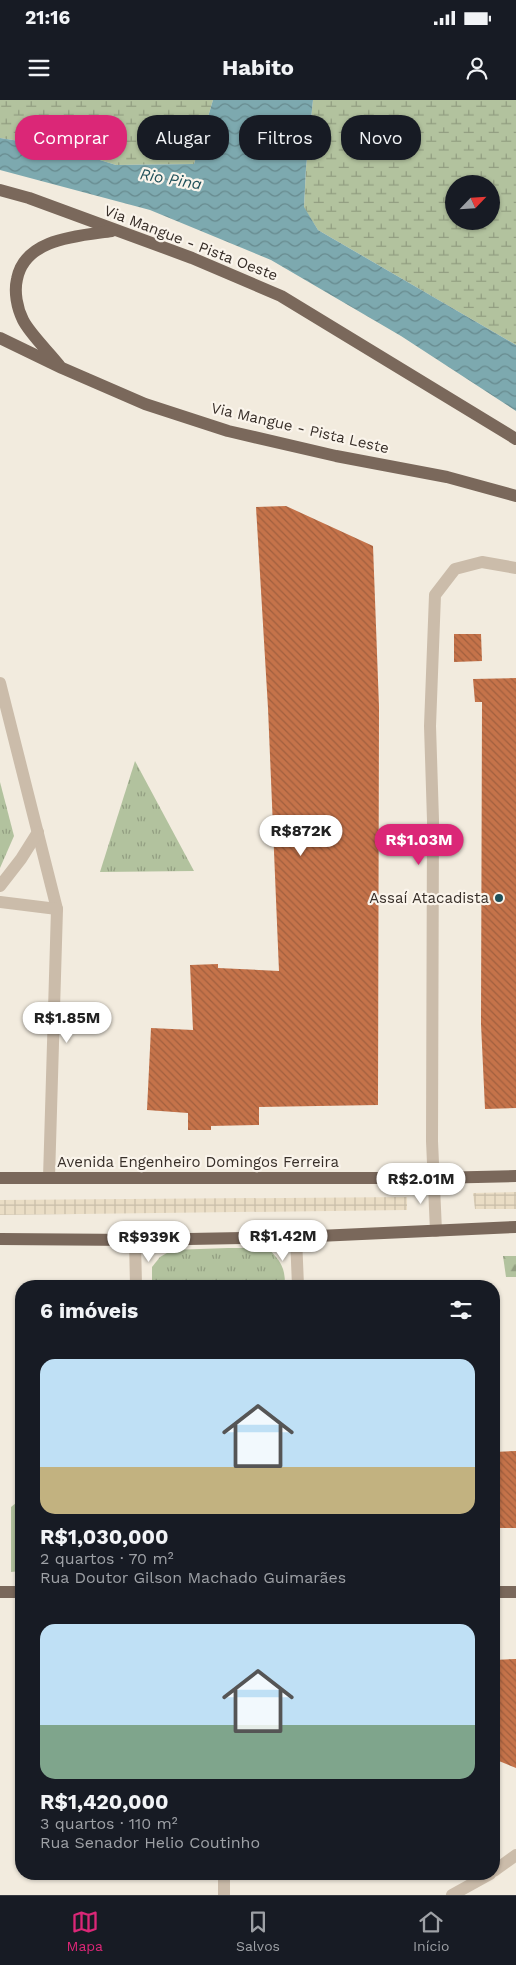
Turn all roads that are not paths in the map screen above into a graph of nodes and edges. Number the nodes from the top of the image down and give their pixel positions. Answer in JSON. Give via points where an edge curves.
{"nodes":[{"id":1,"x":0,"y":190,"type":"edge"},
{"id":2,"x":115,"y":230,"type":"junction"},
{"id":3,"x":0,"y":338,"type":"edge"},
{"id":4,"x":62,"y":368,"type":"junction"},
{"id":5,"x":516,"y":439,"type":"edge"},
{"id":6,"x":516,"y":496,"type":"edge"},
{"id":7,"x":516,"y":568,"type":"edge"},
{"id":8,"x":0,"y":683,"type":"edge"},
{"id":9,"x":38,"y":832,"type":"junction"},
{"id":10,"x":0,"y":886,"type":"edge"},
{"id":11,"x":0,"y":902,"type":"edge"},
{"id":12,"x":57,"y":909,"type":"junction"},
{"id":13,"x":516,"y":1176,"type":"edge"},
{"id":14,"x":0,"y":1178,"type":"edge"},
{"id":15,"x":49,"y":1178,"type":"junction"},
{"id":16,"x":433,"y":1178,"type":"junction"},
{"id":17,"x":516,"y":1226,"type":"edge"},
{"id":18,"x":436,"y":1231,"type":"junction"},
{"id":19,"x":296,"y":1237,"type":"junction"},
{"id":20,"x":0,"y":1240,"type":"edge"},
{"id":21,"x":135,"y":1240,"type":"junction"},
{"id":22,"x":136,"y":1280,"type":"edge"},
{"id":23,"x":298,"y":1280,"type":"edge"},
{"id":24,"x":0,"y":1592,"type":"edge"},
{"id":25,"x":15,"y":1592,"type":"edge"},
{"id":26,"x":500,"y":1592,"type":"edge"},
{"id":27,"x":516,"y":1592,"type":"edge"},
{"id":28,"x":516,"y":1855,"type":"edge"},
{"id":29,"x":500,"y":1867,"type":"edge"},
{"id":30,"x":224,"y":1880,"type":"edge"},
{"id":31,"x":479,"y":1880,"type":"edge"},
{"id":32,"x":224,"y":1895,"type":"edge"},
{"id":33,"x":452,"y":1895,"type":"edge"}],
"edges":[{"from":1,"to":2,"type":"main road","name":"Via Mangue - Pista Oeste"},
{"from":2,"to":4,"type":"main road","via":[[46,244],[30,255],[19,269],[14,291],[23,320]]},
{"from":2,"to":5,"type":"main road","name":"Via Mangue - Pista Oeste","via":[[281,296]]},
{"from":3,"to":4,"type":"main road","name":"Via Mangue - Pista Leste"},
{"from":4,"to":6,"type":"main road","name":"Via Mangue - Pista Leste","via":[[145,404],[228,431],[448,477]]},
{"from":7,"to":16,"type":"street","via":[[482,562],[455,569],[435,595],[430,726]]},
{"from":8,"to":9,"type":"street"},
{"from":9,"to":10,"type":"street"},
{"from":9,"to":12,"type":"street"},
{"from":11,"to":12,"type":"street"},
{"from":12,"to":15,"type":"street"},
{"from":13,"to":16,"type":"main road","name":"Avenida Engenheiro Domingos Ferreira"},
{"from":14,"to":15,"type":"main road","name":"Avenida Engenheiro Domingos Ferreira"},
{"from":15,"to":16,"type":"main road","name":"Avenida Engenheiro Domingos Ferreira"},
{"from":16,"to":18,"type":"street"},
{"from":17,"to":18,"type":"main road"},
{"from":18,"to":19,"type":"main road"},
{"from":19,"to":21,"type":"main road"},
{"from":19,"to":23,"type":"street"},
{"from":20,"to":21,"type":"main road"},
{"from":21,"to":22,"type":"street"},
{"from":24,"to":25,"type":"main road"},
{"from":26,"to":27,"type":"main road"},
{"from":28,"to":29,"type":"street"},
{"from":30,"to":32,"type":"street"},
{"from":31,"to":33,"type":"street"}]}
